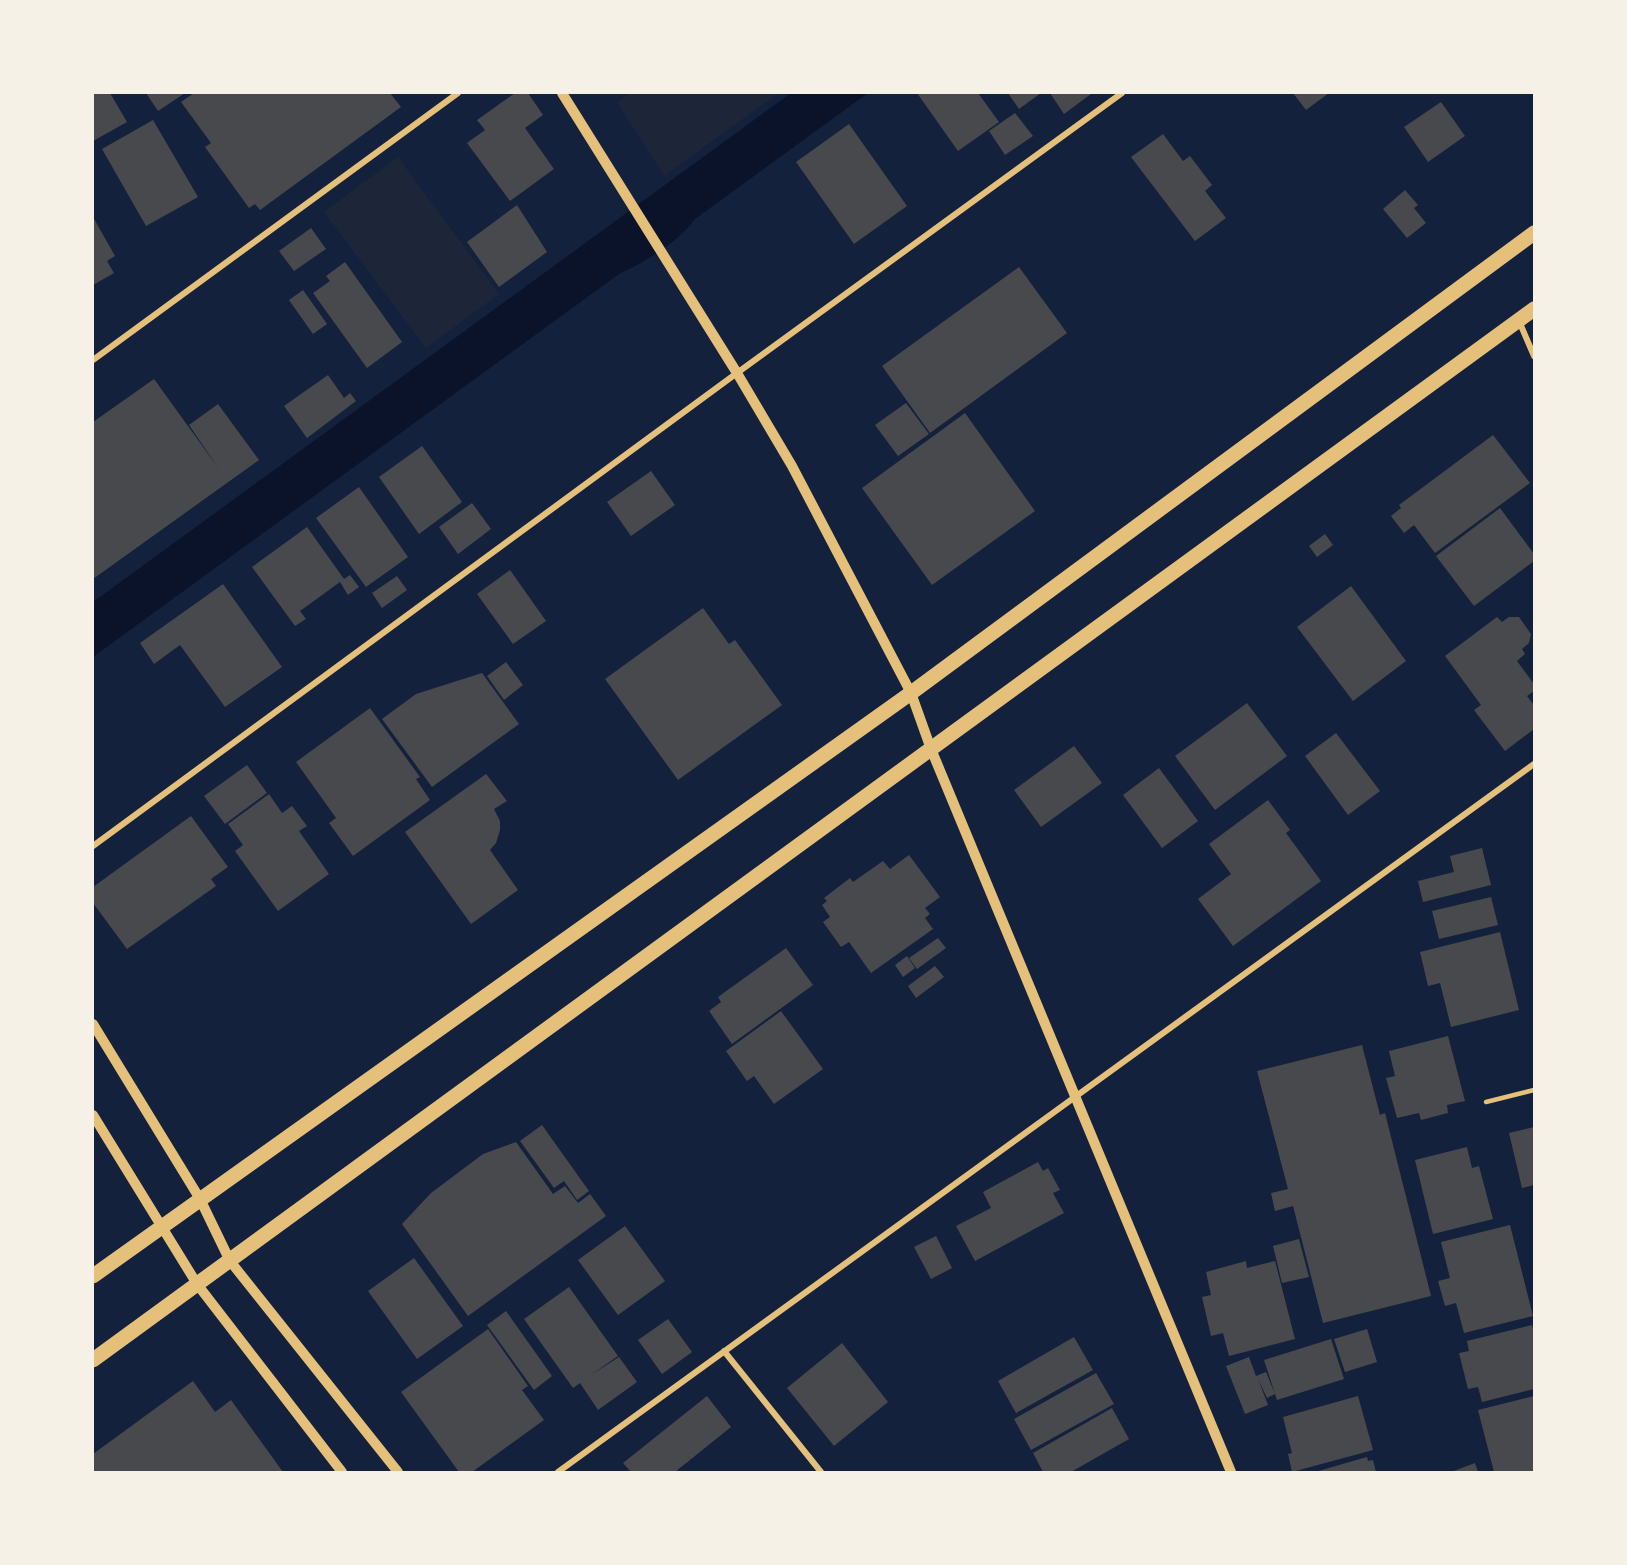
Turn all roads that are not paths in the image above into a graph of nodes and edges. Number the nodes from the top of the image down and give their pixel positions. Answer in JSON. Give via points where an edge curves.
{"nodes":[{"id":1,"x":458,"y":93,"type":"edge"},
{"id":2,"x":562,"y":93,"type":"edge"},
{"id":3,"x":1122,"y":93,"type":"edge"},
{"id":4,"x":1534,"y":233,"type":"edge"},
{"id":5,"x":1534,"y":309,"type":"edge"},
{"id":6,"x":1518,"y":321,"type":"junction"},
{"id":7,"x":1534,"y":356,"type":"edge"},
{"id":8,"x":93,"y":360,"type":"edge"},
{"id":9,"x":736,"y":373,"type":"junction"},
{"id":10,"x":911,"y":693,"type":"junction"},
{"id":11,"x":932,"y":749,"type":"junction"},
{"id":12,"x":1534,"y":764,"type":"edge"},
{"id":13,"x":93,"y":846,"type":"edge"},
{"id":14,"x":93,"y":1024,"type":"edge"},
{"id":15,"x":1534,"y":1090,"type":"edge"},
{"id":16,"x":1076,"y":1098,"type":"junction"},
{"id":17,"x":1486,"y":1102,"type":"dead end"},
{"id":18,"x":93,"y":1115,"type":"edge"},
{"id":19,"x":200,"y":1199,"type":"junction"},
{"id":20,"x":161,"y":1226,"type":"junction"},
{"id":21,"x":230,"y":1261,"type":"junction"},
{"id":22,"x":93,"y":1276,"type":"edge"},
{"id":23,"x":197,"y":1284,"type":"junction"},
{"id":24,"x":724,"y":1351,"type":"junction"},
{"id":25,"x":93,"y":1360,"type":"edge"},
{"id":26,"x":342,"y":1472,"type":"edge"},
{"id":27,"x":398,"y":1472,"type":"edge"},
{"id":28,"x":558,"y":1472,"type":"edge"},
{"id":29,"x":821,"y":1472,"type":"edge"},
{"id":30,"x":1231,"y":1472,"type":"edge"}],
"edges":[{"from":1,"to":8,"type":"street"},
{"from":2,"to":9,"type":"street"},
{"from":3,"to":9,"type":"street"},
{"from":4,"to":10,"type":"main road"},
{"from":5,"to":6,"type":"main road"},
{"from":6,"to":7,"type":"street"},
{"from":6,"to":11,"type":"main road"},
{"from":9,"to":10,"type":"street","via":[[792,466]]},
{"from":9,"to":13,"type":"street"},
{"from":10,"to":11,"type":"street"},
{"from":10,"to":19,"type":"main road"},
{"from":11,"to":16,"type":"street"},
{"from":11,"to":21,"type":"main road"},
{"from":12,"to":16,"type":"street"},
{"from":14,"to":19,"type":"street"},
{"from":15,"to":17,"type":"lane"},
{"from":16,"to":24,"type":"street"},
{"from":16,"to":30,"type":"street"},
{"from":18,"to":20,"type":"street"},
{"from":19,"to":20,"type":"main road"},
{"from":19,"to":21,"type":"street"},
{"from":20,"to":22,"type":"main road"},
{"from":20,"to":23,"type":"street"},
{"from":21,"to":23,"type":"main road"},
{"from":21,"to":27,"type":"street"},
{"from":23,"to":25,"type":"main road"},
{"from":23,"to":26,"type":"street"},
{"from":24,"to":28,"type":"street"},
{"from":24,"to":29,"type":"street"}]}
